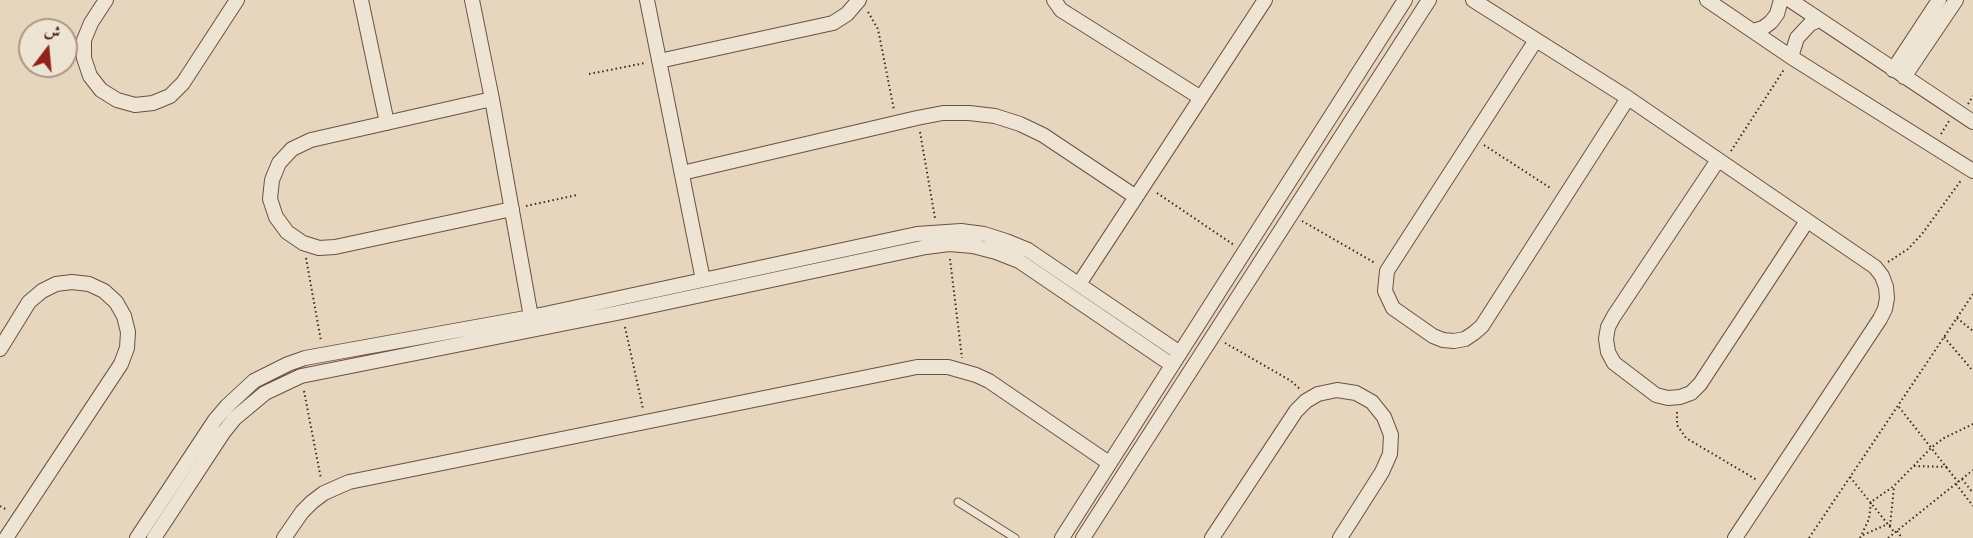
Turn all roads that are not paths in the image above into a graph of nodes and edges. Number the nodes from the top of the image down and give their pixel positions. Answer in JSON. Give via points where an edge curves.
{"nodes":[{"id":1,"x":106,"y":0,"type":"edge"},
{"id":2,"x":237,"y":0,"type":"edge"},
{"id":3,"x":361,"y":0,"type":"edge"},
{"id":4,"x":472,"y":0,"type":"edge"},
{"id":5,"x":647,"y":0,"type":"edge"},
{"id":6,"x":1054,"y":0,"type":"edge"},
{"id":7,"x":1405,"y":0,"type":"edge"},
{"id":8,"x":1429,"y":0,"type":"edge"},
{"id":9,"x":1473,"y":0,"type":"edge"},
{"id":10,"x":1707,"y":0,"type":"edge"},
{"id":11,"x":1781,"y":0,"type":"edge"},
{"id":12,"x":1939,"y":0,"type":"edge"},
{"id":13,"x":1956,"y":0,"type":"edge"},
{"id":14,"x":858,"y":1,"type":"edge"},
{"id":15,"x":1258,"y":2,"type":"edge"},
{"id":16,"x":1796,"y":2,"type":"edge"},
{"id":17,"x":1819,"y":20,"type":"junction"},
{"id":18,"x":1753,"y":31,"type":"junction"},
{"id":19,"x":1536,"y":40,"type":"junction"},
{"id":20,"x":1791,"y":57,"type":"junction"},
{"id":21,"x":659,"y":61,"type":"junction"},
{"id":22,"x":1898,"y":73,"type":"junction"},
{"id":23,"x":1201,"y":98,"type":"junction"},
{"id":24,"x":1629,"y":98,"type":"junction"},
{"id":25,"x":492,"y":99,"type":"junction"},
{"id":26,"x":1973,"y":122,"type":"edge"},
{"id":27,"x":387,"y":123,"type":"junction"},
{"id":28,"x":1720,"y":162,"type":"junction"},
{"id":29,"x":1971,"y":170,"type":"edge"},
{"id":30,"x":682,"y":173,"type":"junction"},
{"id":31,"x":1136,"y":196,"type":"junction"},
{"id":32,"x":512,"y":208,"type":"junction"},
{"id":33,"x":1807,"y":220,"type":"junction"},
{"id":34,"x":703,"y":280,"type":"junction"},
{"id":35,"x":1079,"y":284,"type":"junction"},
{"id":36,"x":531,"y":316,"type":"junction"},
{"id":37,"x":0,"y":349,"type":"edge"},
{"id":38,"x":1176,"y":359,"type":"junction"},
{"id":39,"x":1109,"y":463,"type":"junction"},
{"id":40,"x":958,"y":502,"type":"dead end"},
{"id":41,"x":6,"y":538,"type":"edge"},
{"id":42,"x":137,"y":538,"type":"edge"},
{"id":43,"x":154,"y":538,"type":"edge"},
{"id":44,"x":284,"y":538,"type":"edge"},
{"id":45,"x":1015,"y":538,"type":"edge"},
{"id":46,"x":1062,"y":538,"type":"edge"},
{"id":47,"x":1083,"y":538,"type":"edge"},
{"id":48,"x":1212,"y":538,"type":"edge"},
{"id":49,"x":1340,"y":538,"type":"edge"},
{"id":50,"x":1735,"y":538,"type":"edge"}],
"edges":[{"from":1,"to":2,"type":"street","via":[[84,40],[84,58],[90,76],[101,90],[135,105],[153,104],[170,96],[183,83]]},
{"from":3,"to":27,"type":"street"},
{"from":4,"to":25,"type":"street"},
{"from":5,"to":21,"type":"street"},
{"from":6,"to":23,"type":"street","via":[[1061,10]]},
{"from":7,"to":38,"type":"street"},
{"from":8,"to":47,"type":"street"},
{"from":9,"to":19,"type":"street"},
{"from":10,"to":18,"type":"street"},
{"from":11,"to":18,"type":"street","via":[[1771,22]]},
{"from":12,"to":22,"type":"street"},
{"from":13,"to":22,"type":"street"},
{"from":14,"to":21,"type":"street","via":[[832,23]]},
{"from":15,"to":23,"type":"street"},
{"from":16,"to":17,"type":"street"},
{"from":17,"to":20,"type":"street","via":[[1797,38]]},
{"from":17,"to":22,"type":"street"},
{"from":18,"to":20,"type":"street"},
{"from":19,"to":24,"type":"street"},
{"from":19,"to":24,"type":"street","via":[[1388,271],[1385,291],[1393,308],[1433,336],[1443,340],[1465,339],[1482,326]]},
{"from":20,"to":29,"type":"street"},
{"from":21,"to":30,"type":"street"},
{"from":22,"to":26,"type":"street"},
{"from":23,"to":31,"type":"street"},
{"from":24,"to":28,"type":"street"},
{"from":25,"to":27,"type":"street"},
{"from":25,"to":32,"type":"street"},
{"from":27,"to":32,"type":"street","via":[[311,140],[292,149],[279,163],[270,199],[287,232],[303,243],[335,247]]},
{"from":28,"to":33,"type":"street"},
{"from":28,"to":33,"type":"street","via":[[1614,316],[1607,333],[1608,352],[1614,363],[1656,394],[1680,398],[1700,384]]},
{"from":30,"to":31,"type":"street","via":[[918,118],[969,113],[995,116],[1043,135]]},
{"from":30,"to":34,"type":"street"},
{"from":31,"to":35,"type":"street"},
{"from":32,"to":36,"type":"street"},
{"from":33,"to":50,"type":"street","via":[[1875,267],[1882,276],[1887,298],[1880,319]]},
{"from":34,"to":35,"type":"street","via":[[917,234],[961,231],[984,234],[1028,250]]},
{"from":34,"to":36,"type":"street"},
{"from":35,"to":38,"type":"street"},
{"from":36,"to":42,"type":"street","via":[[296,361],[254,381],[215,420]]},
{"from":37,"to":41,"type":"street","via":[[29,302],[56,284],[89,284],[104,291],[116,302],[128,332],[121,364]]},
{"from":38,"to":39,"type":"street"},
{"from":38,"to":43,"type":"street","via":[[1018,261],[973,246],[926,247],[301,376],[265,393],[235,418]]},
{"from":39,"to":44,"type":"street","via":[[989,381],[963,370],[917,367],[362,478],[324,493],[302,512]]},
{"from":39,"to":46,"type":"street"},
{"from":40,"to":45,"type":"lane"},
{"from":48,"to":49,"type":"street","via":[[1296,411],[1318,394],[1337,390],[1356,393],[1372,402],[1384,417],[1390,435],[1390,454],[1382,472]]}]}
